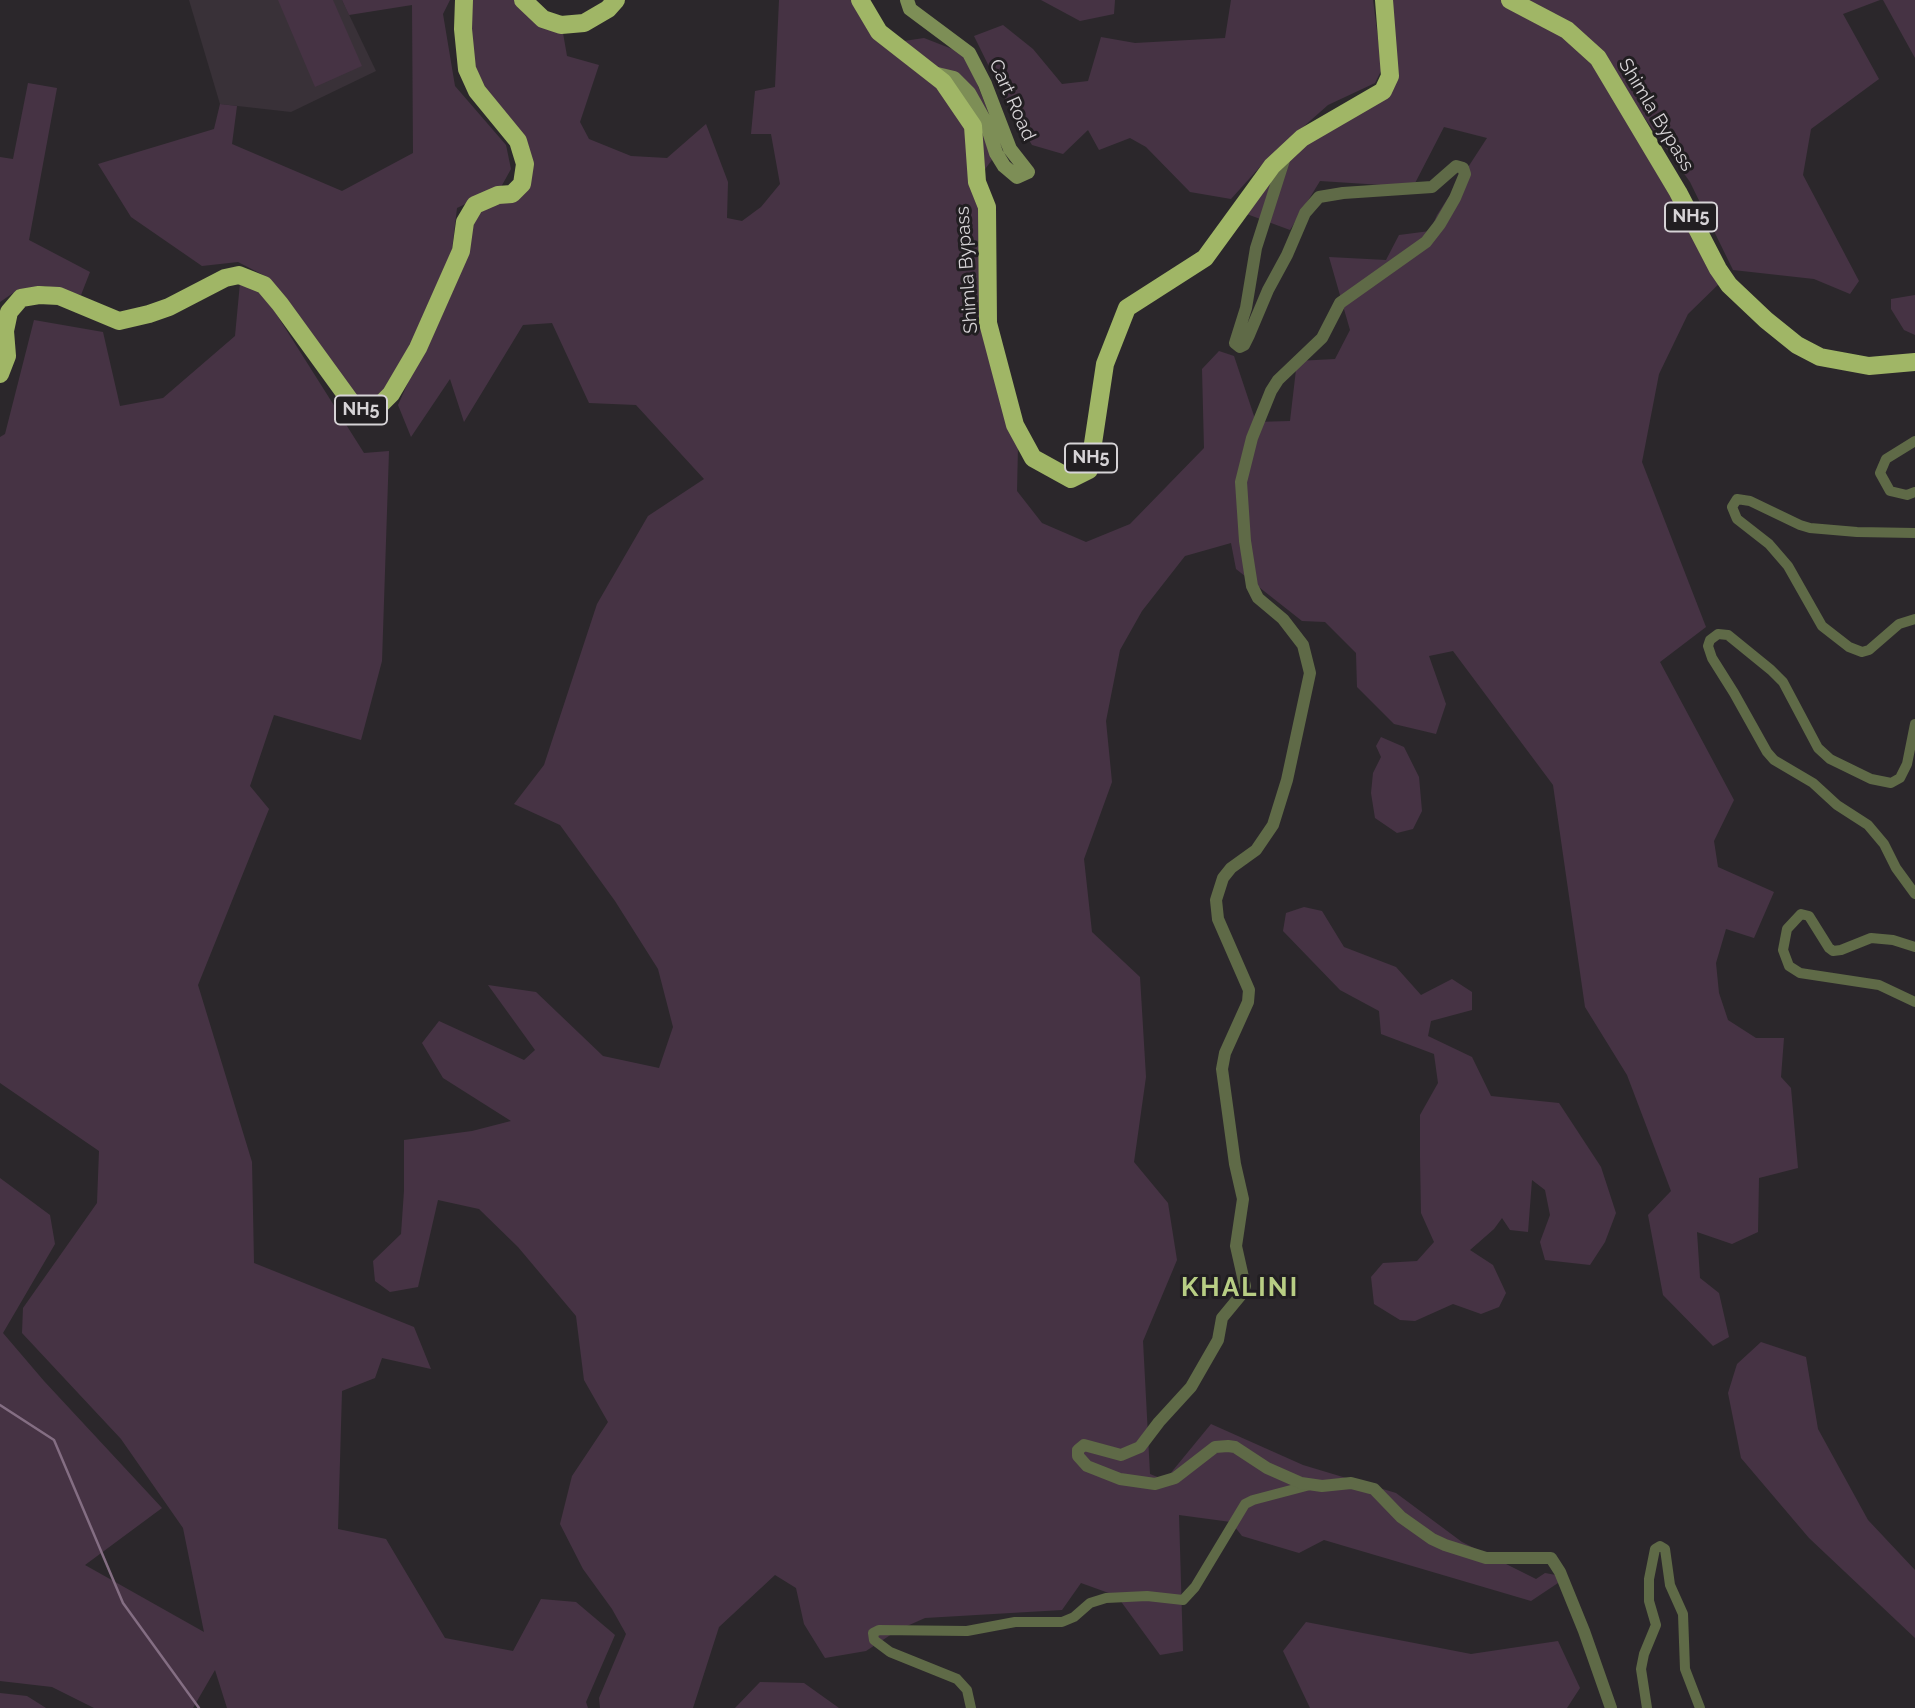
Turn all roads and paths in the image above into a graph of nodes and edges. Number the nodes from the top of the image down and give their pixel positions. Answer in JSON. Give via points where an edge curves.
{"nodes":[{"id":1,"x":464,"y":0,"type":"edge"},
{"id":2,"x":523,"y":0,"type":"edge"},
{"id":3,"x":616,"y":0,"type":"edge"},
{"id":4,"x":860,"y":0,"type":"edge"},
{"id":5,"x":907,"y":0,"type":"edge"},
{"id":6,"x":1384,"y":0,"type":"edge"},
{"id":7,"x":1510,"y":0,"type":"edge"},
{"id":8,"x":932,"y":72,"type":"junction"},
{"id":9,"x":1286,"y":153,"type":"junction"},
{"id":10,"x":1915,"y":362,"type":"edge"},
{"id":11,"x":0,"y":374,"type":"edge"},
{"id":12,"x":1915,"y":441,"type":"edge"},
{"id":13,"x":1915,"y":492,"type":"edge"},
{"id":14,"x":1915,"y":533,"type":"edge"},
{"id":15,"x":1915,"y":619,"type":"edge"},
{"id":16,"x":1915,"y":724,"type":"edge"},
{"id":17,"x":1915,"y":894,"type":"edge"},
{"id":18,"x":1915,"y":947,"type":"edge"},
{"id":19,"x":1915,"y":1002,"type":"edge"},
{"id":20,"x":1310,"y":1485,"type":"junction"},
{"id":21,"x":971,"y":1708,"type":"edge"},
{"id":22,"x":1611,"y":1708,"type":"edge"},
{"id":23,"x":1647,"y":1708,"type":"edge"},
{"id":24,"x":1700,"y":1708,"type":"edge"}],
"edges":[{"from":1,"to":11,"type":"highway","number":"NH5","via":[[467,69],[477,91],[518,141],[525,163],[522,184],[512,194],[475,205],[465,222],[461,251],[418,348],[391,394],[375,410],[354,406],[264,285],[239,275],[159,311],[119,321],[59,296],[21,298],[9,312]]},
{"from":2,"to":3,"type":"highway","via":[[543,19],[561,25],[584,23]]},
{"from":4,"to":8,"type":"highway","name":"Shimla Bypass","number":"NH5","via":[[879,32]]},
{"from":5,"to":8,"type":"main road","name":"Cart Road","via":[[910,9],[969,53],[1010,149],[1028,172],[1017,177],[1004,166],[969,93],[954,78]]},
{"from":6,"to":9,"type":"highway","name":"Shimla Bypass","number":"NH5","via":[[1390,76],[1383,91]]},
{"from":7,"to":10,"type":"highway","name":"Shimla Bypass","number":"NH5","via":[[1567,30],[1598,58],[1718,269],[1766,320],[1820,357],[1869,366]]},
{"from":8,"to":9,"type":"highway","name":"Shimla Bypass","number":"NH5","via":[[973,126],[977,182],[987,207],[988,323],[1015,425],[1033,458],[1071,480],[1089,470],[1105,364],[1127,307],[1205,258]]},
{"from":9,"to":20,"type":"street","via":[[1256,248],[1235,342],[1240,347],[1305,213],[1319,197],[1429,188],[1456,166],[1465,174],[1426,242],[1340,303],[1322,338],[1278,380],[1252,438],[1241,482],[1252,586],[1303,646],[1310,673],[1273,825],[1256,850],[1231,867],[1216,900],[1218,919],[1249,990],[1222,1069],[1243,1199],[1236,1246],[1245,1286],[1222,1318],[1218,1340],[1191,1387],[1140,1447],[1115,1455],[1083,1445],[1078,1453],[1083,1464],[1093,1469],[1132,1482],[1156,1484],[1175,1478],[1215,1447],[1228,1446]]},
{"from":12,"to":13,"type":"street","via":[[1886,459],[1880,473],[1890,491]]},
{"from":14,"to":15,"type":"street","via":[[1810,528],[1750,501],[1737,499],[1732,504],[1737,519],[1769,544],[1792,571],[1822,626],[1849,647],[1869,650],[1899,624]]},
{"from":16,"to":17,"type":"street","via":[[1900,778],[1891,783],[1871,779],[1818,748],[1783,682],[1770,670],[1728,635],[1718,634],[1710,640],[1712,658],[1767,752],[1868,825]]},
{"from":18,"to":19,"type":"street","via":[[1871,938],[1833,951],[1810,916],[1801,914],[1787,929],[1783,950],[1788,966],[1800,974],[1879,985]]},
{"from":20,"to":21,"type":"street","via":[[1245,1504],[1183,1601],[1147,1596],[1106,1598],[1090,1602],[1062,1622],[873,1633],[874,1640],[890,1652],[957,1679],[967,1690]]},
{"from":20,"to":22,"type":"street","via":[[1351,1483],[1374,1489],[1401,1517],[1432,1539],[1480,1557],[1553,1560]]},
{"from":23,"to":24,"type":"street","via":[[1641,1669],[1656,1625],[1649,1579],[1653,1555],[1660,1546],[1665,1549],[1670,1586],[1683,1614],[1685,1669]]}]}
